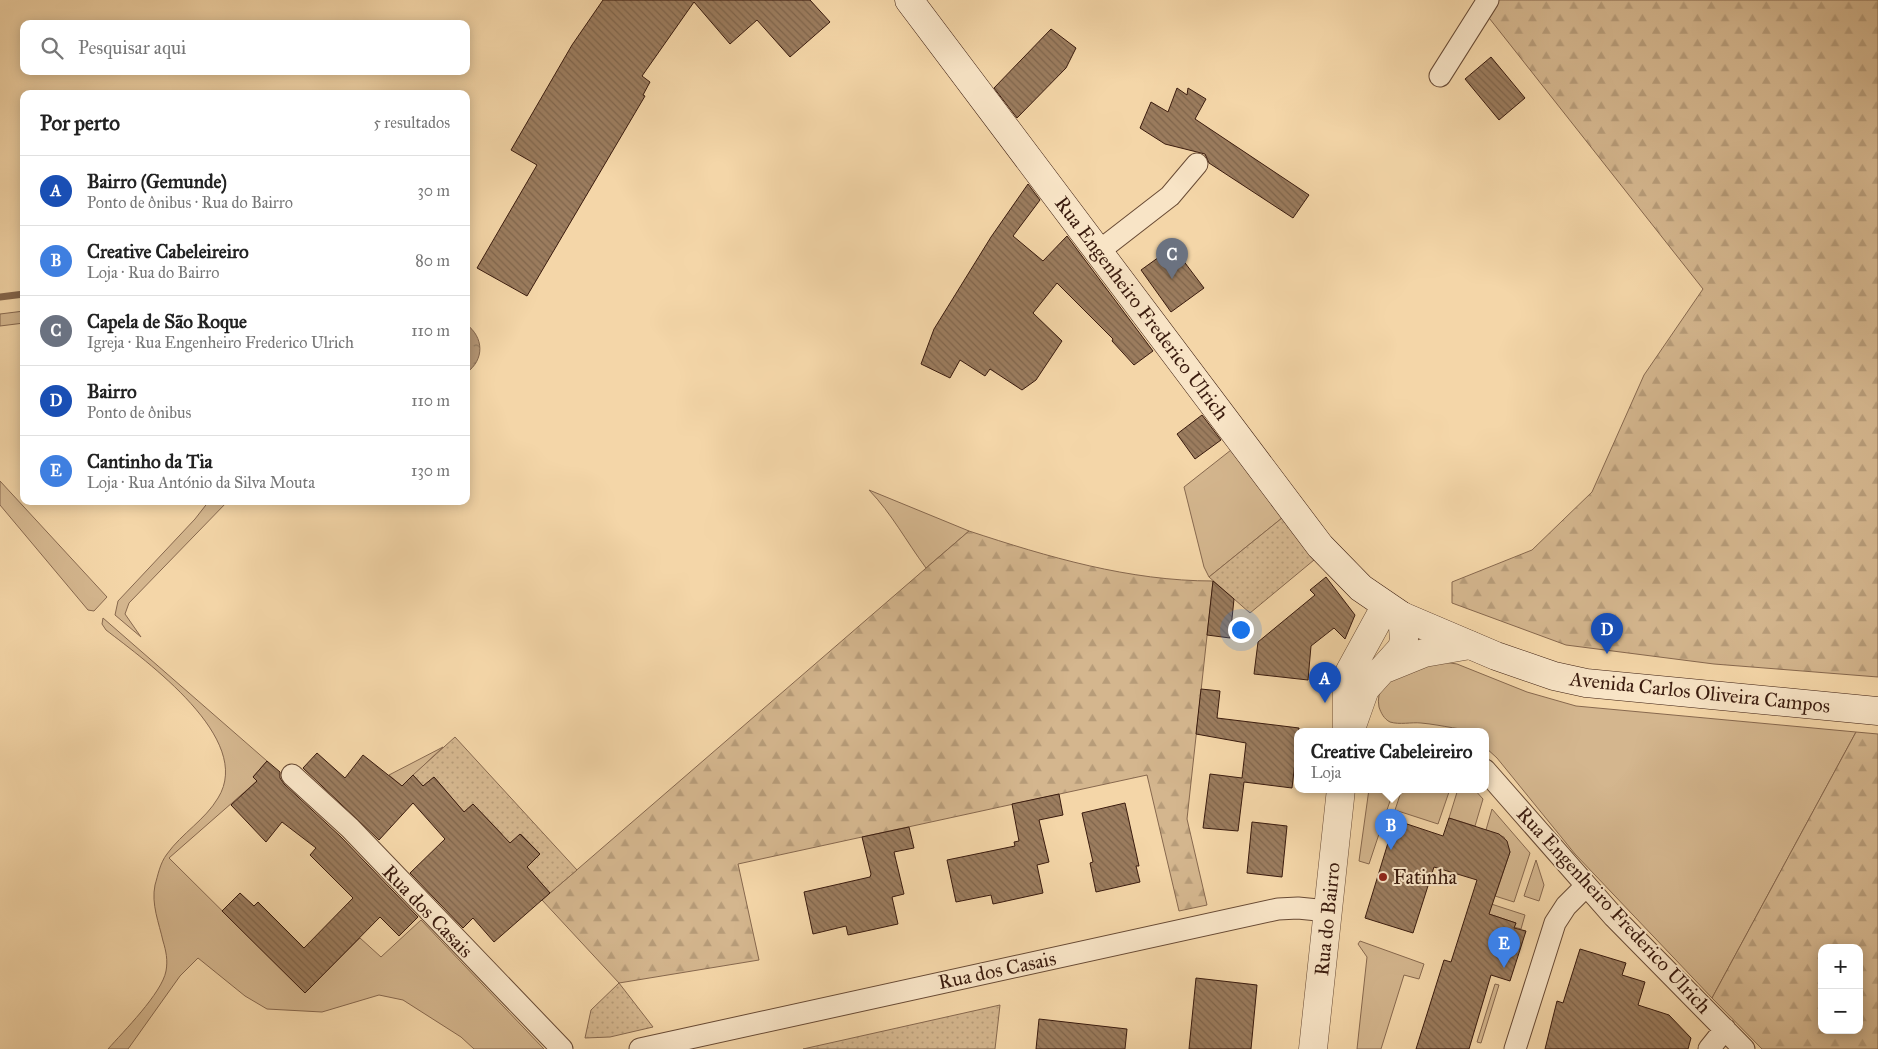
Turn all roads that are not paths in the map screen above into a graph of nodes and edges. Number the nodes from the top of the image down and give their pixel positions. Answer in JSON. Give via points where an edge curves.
{"nodes":[{"id":1,"x":908,"y":0,"type":"edge"},
{"id":2,"x":1488,"y":0,"type":"edge"},
{"id":3,"x":1440,"y":76,"type":"dead end"},
{"id":4,"x":1197,"y":164,"type":"dead end"},
{"id":5,"x":1099,"y":251,"type":"junction"},
{"id":6,"x":1393,"y":611,"type":"junction"},
{"id":7,"x":1470,"y":645,"type":"junction"},
{"id":8,"x":1381,"y":671,"type":"junction"},
{"id":9,"x":1878,"y":711,"type":"edge"},
{"id":10,"x":1348,"y":728,"type":"edge"},
{"id":11,"x":1349,"y":728,"type":"edge"},
{"id":12,"x":292,"y":775,"type":"dead end"},
{"id":13,"x":1489,"y":775,"type":"edge"},
{"id":14,"x":1342,"y":793,"type":"edge"},
{"id":15,"x":1586,"y":886,"type":"junction"},
{"id":16,"x":1328,"y":911,"type":"junction"},
{"id":17,"x":1725,"y":1029,"type":"junction"},
{"id":18,"x":664,"y":1046,"type":"edge"},
{"id":19,"x":562,"y":1049,"type":"edge"},
{"id":20,"x":640,"y":1049,"type":"edge"},
{"id":21,"x":1313,"y":1049,"type":"edge"},
{"id":22,"x":1515,"y":1049,"type":"edge"},
{"id":23,"x":1709,"y":1049,"type":"edge"},
{"id":24,"x":1744,"y":1049,"type":"edge"}],
"edges":[{"from":1,"to":5,"type":"main road","name":"Rua Engenheiro Frederico Ulrich"},
{"from":2,"to":3,"type":"street"},
{"from":4,"to":5,"type":"street","via":[[1170,196]]},
{"from":5,"to":6,"type":"main road","name":"Rua Engenheiro Frederico Ulrich","via":[[1320,546],[1361,588]]},
{"from":6,"to":7,"type":"main road","name":"Avenida Carlos Oliveira Campos"},
{"from":6,"to":8,"type":"main road","via":[[1404,639],[1402,648]]},
{"from":6,"to":10,"type":"main road","via":[[1350,670],[1346,684]]},
{"from":7,"to":8,"type":"main road","via":[[1424,653]]},
{"from":7,"to":9,"type":"main road","name":"Avenida Carlos Oliveira Campos","via":[[1530,668],[1586,683]]},
{"from":8,"to":11,"type":"main road","via":[[1365,690]]},
{"from":12,"to":19,"type":"street","name":"Rua dos Casais","via":[[350,828]]},
{"from":13,"to":15,"type":"street","name":"Rua Engenheiro Frederico Ulrich"},
{"from":14,"to":16,"type":"main road","name":"Rua do Bairro"},
{"from":15,"to":17,"type":"street","name":"Rua Engenheiro Frederico Ulrich"},
{"from":15,"to":22,"type":"street","via":[[1555,923]]},
{"from":16,"to":18,"type":"street","name":"Rua dos Casais","via":[[1278,909]]},
{"from":16,"to":21,"type":"main road","name":"Rua do Bairro"},
{"from":17,"to":23,"type":"street"},
{"from":17,"to":24,"type":"street","name":"Rua Engenheiro Frederico Ulrich"},
{"from":18,"to":20,"type":"street","name":"Rua dos Casais"}]}
